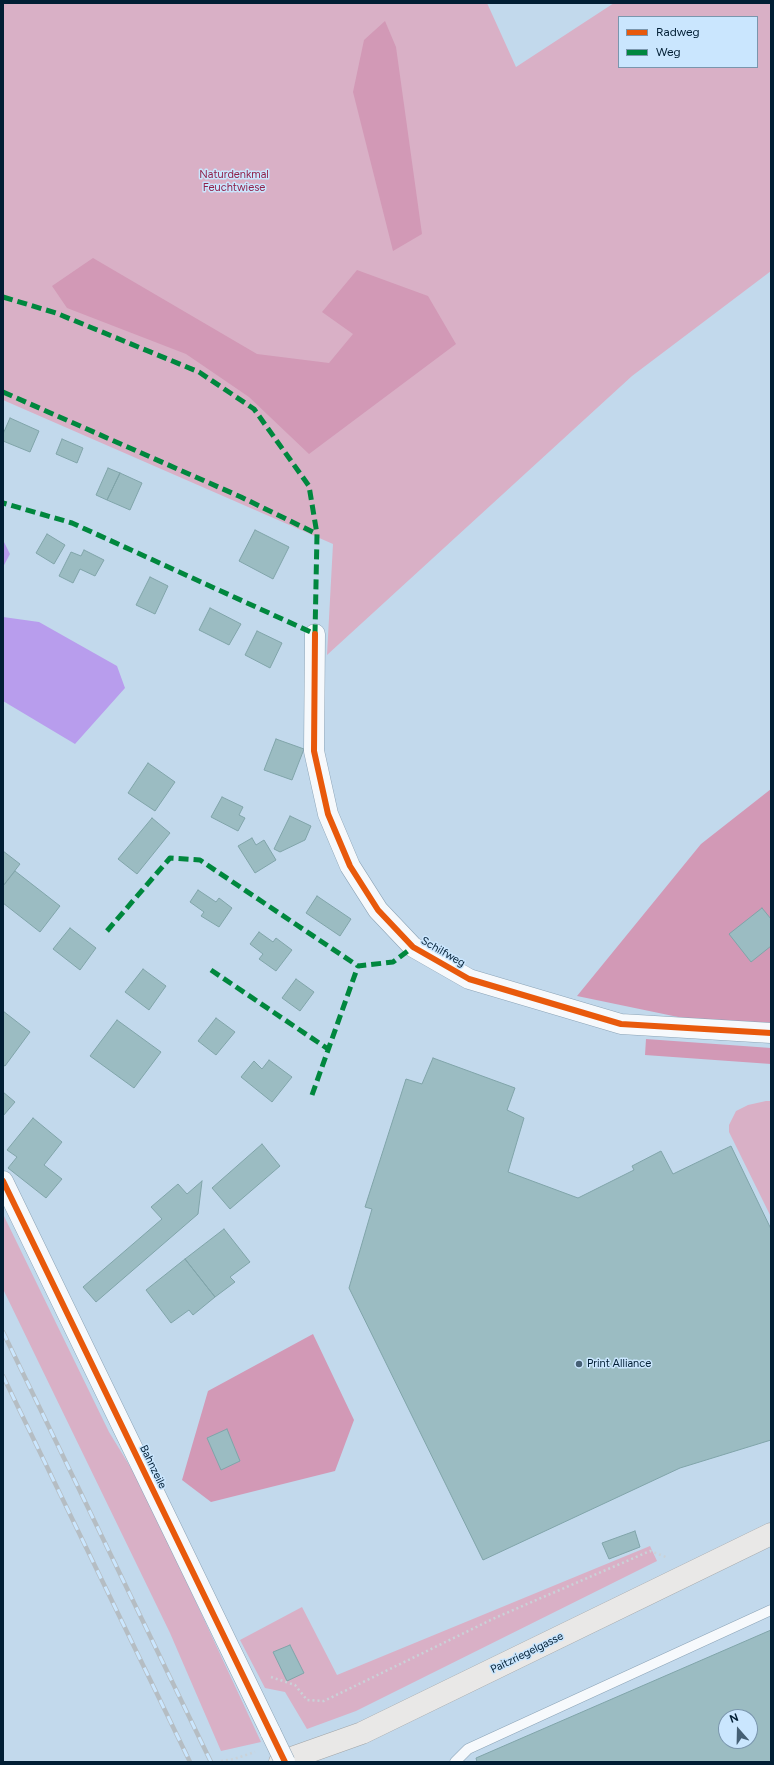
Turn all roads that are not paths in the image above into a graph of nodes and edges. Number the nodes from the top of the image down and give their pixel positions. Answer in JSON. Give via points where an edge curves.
{"nodes":[{"id":1,"x":315,"y":634,"type":"dead end"},
{"id":2,"x":771,"y":1033,"type":"edge"},
{"id":3,"x":3,"y":1181,"type":"edge"},
{"id":4,"x":771,"y":1534,"type":"edge"},
{"id":5,"x":771,"y":1610,"type":"edge"},
{"id":6,"x":280,"y":1762,"type":"edge"},
{"id":7,"x":285,"y":1762,"type":"edge"},
{"id":8,"x":455,"y":1762,"type":"edge"}],
"edges":[{"from":1,"to":2,"type":"street","name":"Schilfweg","via":[[314,751],[328,814],[350,866],[378,910],[413,947],[469,979],[621,1024]]},
{"from":3,"to":7,"type":"street","name":"Bahnzeile","bridge":true},
{"from":4,"to":6,"type":"main road","name":"Paitzriegelgasse","via":[[362,1733]]},
{"from":5,"to":8,"type":"lane","via":[[468,1749]]}]}
